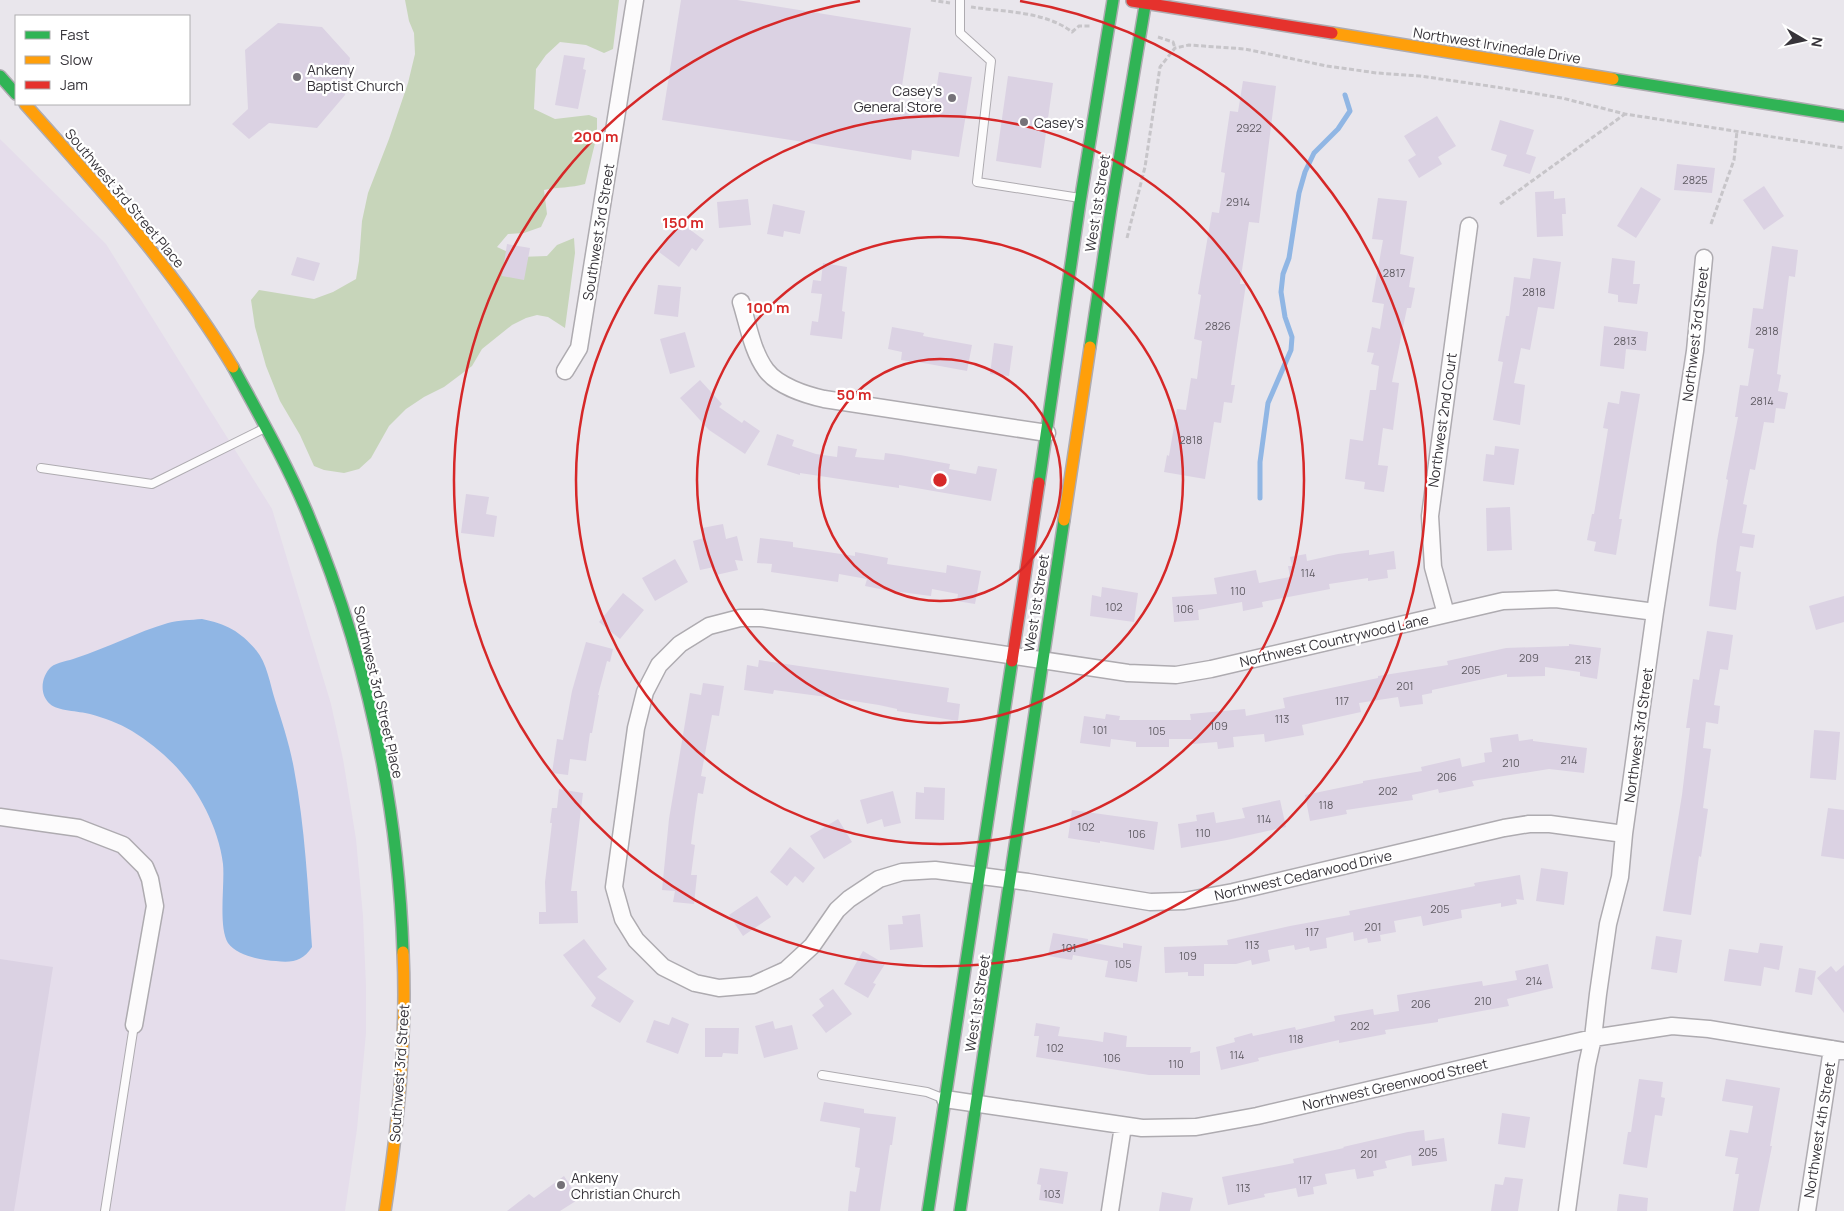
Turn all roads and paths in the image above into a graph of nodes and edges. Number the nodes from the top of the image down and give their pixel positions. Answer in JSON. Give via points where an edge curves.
{"nodes":[{"id":1,"x":635,"y":0,"type":"edge"},
{"id":2,"x":931,"y":0,"type":"edge"},
{"id":3,"x":1113,"y":0,"type":"edge"},
{"id":4,"x":1126,"y":0,"type":"edge"},
{"id":5,"x":960,"y":2,"type":"edge"},
{"id":6,"x":1146,"y":2,"type":"edge"},
{"id":7,"x":1079,"y":26,"type":"dead end"},
{"id":8,"x":1173,"y":42,"type":"dead end"},
{"id":9,"x":1175,"y":48,"type":"junction"},
{"id":10,"x":0,"y":76,"type":"edge"},
{"id":11,"x":15,"y":93,"type":"edge"},
{"id":12,"x":26,"y":105,"type":"edge"},
{"id":13,"x":1625,"y":114,"type":"junction"},
{"id":14,"x":1844,"y":116,"type":"edge"},
{"id":15,"x":1737,"y":131,"type":"junction"},
{"id":16,"x":1844,"y":148,"type":"edge"},
{"id":17,"x":1081,"y":199,"type":"junction"},
{"id":18,"x":1500,"y":204,"type":"dead end"},
{"id":19,"x":1711,"y":224,"type":"dead end"},
{"id":20,"x":1469,"y":226,"type":"dead end"},
{"id":21,"x":1126,"y":242,"type":"dead end"},
{"id":22,"x":1704,"y":258,"type":"dead end"},
{"id":23,"x":741,"y":302,"type":"dead end"},
{"id":24,"x":565,"y":371,"type":"dead end"},
{"id":25,"x":267,"y":427,"type":"junction"},
{"id":26,"x":1047,"y":433,"type":"junction"},
{"id":27,"x":41,"y":468,"type":"dead end"},
{"id":28,"x":1655,"y":612,"type":"junction"},
{"id":29,"x":1446,"y":614,"type":"junction"},
{"id":30,"x":1012,"y":656,"type":"junction"},
{"id":31,"x":1042,"y":660,"type":"junction"},
{"id":32,"x":0,"y":817,"type":"edge"},
{"id":33,"x":1624,"y":834,"type":"junction"},
{"id":34,"x":620,"y":844,"type":"joint"},
{"id":35,"x":979,"y":876,"type":"junction"},
{"id":36,"x":1010,"y":879,"type":"junction"},
{"id":37,"x":403,"y":934,"type":"joint"},
{"id":38,"x":134,"y":1025,"type":"joint"},
{"id":39,"x":1593,"y":1038,"type":"junction"},
{"id":40,"x":1838,"y":1050,"type":"edge"},
{"id":41,"x":822,"y":1075,"type":"dead end"},
{"id":42,"x":945,"y":1099,"type":"junction"},
{"id":43,"x":976,"y":1104,"type":"junction"},
{"id":44,"x":1123,"y":1126,"type":"junction"},
{"id":45,"x":105,"y":1211,"type":"edge"},
{"id":46,"x":385,"y":1211,"type":"edge"},
{"id":47,"x":928,"y":1211,"type":"edge"},
{"id":48,"x":960,"y":1211,"type":"edge"},
{"id":49,"x":1110,"y":1211,"type":"edge"},
{"id":50,"x":1566,"y":1211,"type":"edge"},
{"id":51,"x":1807,"y":1211,"type":"edge"}],
"edges":[{"from":1,"to":24,"type":"street","name":"Southwest 3rd Street","via":[[579,348]]},
{"from":2,"to":5,"type":"path"},
{"from":3,"to":17,"type":"main road","name":"West 1st Street"},
{"from":4,"to":6,"type":"main road","name":"Northwest Irvinedale Drive"},
{"from":5,"to":7,"type":"path","via":[[1039,17],[1072,32]]},
{"from":5,"to":17,"type":"lane","via":[[960,33],[991,61],[978,182]]},
{"from":6,"to":14,"type":"main road","name":"Northwest Irvinedale Drive"},
{"from":6,"to":31,"type":"main road","name":"West 1st Street","via":[[1127,106]]},
{"from":8,"to":9,"type":"path"},
{"from":9,"to":13,"type":"path","via":[[1189,45],[1245,49],[1327,66],[1429,77],[1553,96]]},
{"from":9,"to":21,"type":"path","via":[[1160,67],[1145,167]]},
{"from":10,"to":11,"type":"main road"},
{"from":12,"to":25,"type":"main road","name":"Southwest 3rd Street Place","via":[[161,262],[232,365]]},
{"from":13,"to":15,"type":"path"},
{"from":13,"to":18,"type":"path"},
{"from":15,"to":16,"type":"path"},
{"from":15,"to":19,"type":"path","via":[[1734,160]]},
{"from":17,"to":26,"type":"main road","name":"West 1st Street"},
{"from":20,"to":29,"type":"street","name":"Northwest 2nd Court","via":[[1430,516],[1433,567]]},
{"from":22,"to":28,"type":"street","name":"Northwest 3rd Street","via":[[1695,351]]},
{"from":23,"to":26,"type":"street","via":[[756,351],[767,372],[790,388],[824,399]]},
{"from":25,"to":27,"type":"lane","via":[[152,484]]},
{"from":25,"to":37,"type":"main road","name":"Southwest 3rd Street Place","via":[[316,534],[344,610],[362,674],[389,805]]},
{"from":26,"to":30,"type":"main road","name":"West 1st Street"},
{"from":28,"to":29,"type":"street","name":"Northwest Countrywood Lane","via":[[1556,599],[1503,602]]},
{"from":28,"to":33,"type":"street","name":"Northwest 3rd Street"},
{"from":29,"to":31,"type":"street","name":"Northwest Countrywood Lane","via":[[1176,675],[1128,673]]},
{"from":30,"to":31,"type":"street","name":"Northwest Countrywood Lane"},
{"from":30,"to":34,"type":"street","name":"Northwest Countrywood Lane","via":[[762,618],[740,618],[709,626],[680,644],[659,665],[645,692],[636,728]]},
{"from":30,"to":35,"type":"main road","name":"West 1st Street"},
{"from":31,"to":36,"type":"main road","name":"West 1st Street"},
{"from":32,"to":38,"type":"street","via":[[79,828],[123,845],[144,867],[150,879],[155,906]]},
{"from":33,"to":36,"type":"street","name":"Northwest Cedarwood Drive","via":[[1574,826],[1530,824],[1184,901],[1150,902]]},
{"from":33,"to":39,"type":"street","name":"Northwest 3rd Street","via":[[1620,877],[1608,924]]},
{"from":34,"to":35,"type":"street","name":"Northwest Cedarwood Drive","via":[[614,887],[623,919],[636,940],[663,967],[695,983],[719,988],[753,985],[786,970],[812,946],[837,910],[879,879],[914,870]]},
{"from":35,"to":36,"type":"street","name":"Northwest Cedarwood Drive"},
{"from":35,"to":42,"type":"main road","name":"West 1st Street"},
{"from":36,"to":43,"type":"main road","name":"West 1st Street"},
{"from":37,"to":46,"type":"main road","name":"Southwest 3rd Street","via":[[402,1056]]},
{"from":38,"to":45,"type":"lane"},
{"from":39,"to":40,"type":"street","name":"Northwest Greenwood Street","via":[[1672,1026],[1709,1028]]},
{"from":39,"to":44,"type":"street","name":"Northwest Greenwood Street","via":[[1226,1122],[1171,1128]]},
{"from":39,"to":50,"type":"street","name":"Northwest 3rd Street"},
{"from":40,"to":51,"type":"street","name":"Northwest 4th Street"},
{"from":41,"to":42,"type":"lane","via":[[928,1092]]},
{"from":42,"to":43,"type":"street","name":"Northwest Greenwood Street"},
{"from":42,"to":47,"type":"main road","name":"West 1st Street"},
{"from":43,"to":44,"type":"street","name":"Northwest Greenwood Street"},
{"from":43,"to":48,"type":"main road","name":"West 1st Street"},
{"from":44,"to":49,"type":"street"}]}
